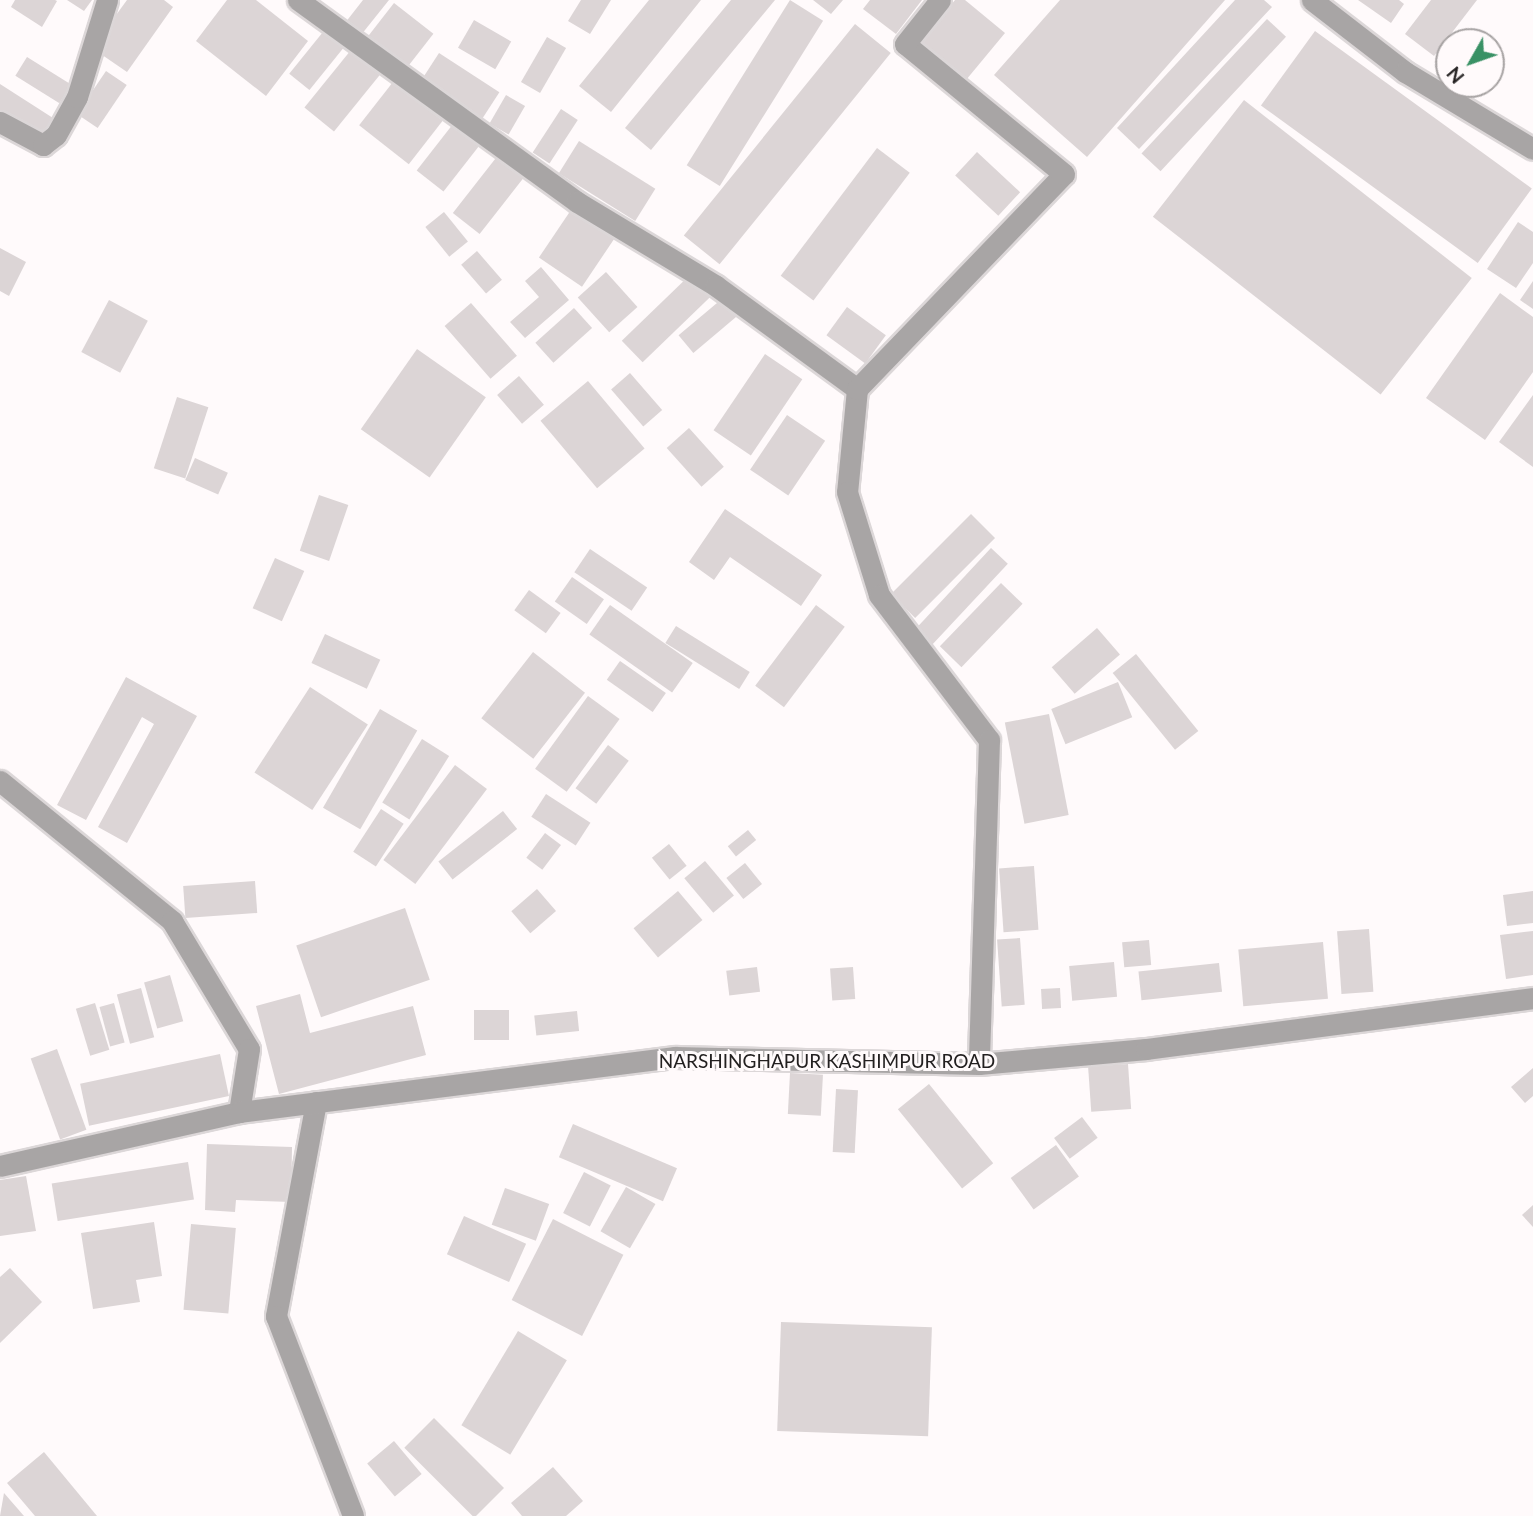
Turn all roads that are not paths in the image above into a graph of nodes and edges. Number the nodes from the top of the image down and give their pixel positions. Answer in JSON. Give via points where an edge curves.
{"nodes":[{"id":1,"x":107,"y":0,"type":"edge"},
{"id":2,"x":298,"y":0,"type":"edge"},
{"id":3,"x":940,"y":0,"type":"edge"},
{"id":4,"x":1311,"y":0,"type":"edge"},
{"id":5,"x":0,"y":122,"type":"edge"},
{"id":6,"x":1533,"y":149,"type":"edge"},
{"id":7,"x":857,"y":389,"type":"junction"},
{"id":8,"x":0,"y":781,"type":"edge"},
{"id":9,"x":1533,"y":998,"type":"edge"},
{"id":10,"x":979,"y":1064,"type":"junction"},
{"id":11,"x":316,"y":1102,"type":"junction"},
{"id":12,"x":239,"y":1112,"type":"junction"},
{"id":13,"x":0,"y":1166,"type":"edge"},
{"id":14,"x":353,"y":1516,"type":"edge"}],
"edges":[{"from":1,"to":5,"type":"street","via":[[77,97],[56,135],[43,145]]},
{"from":2,"to":7,"type":"street","via":[[577,202],[716,286]]},
{"from":3,"to":7,"type":"street","via":[[905,44],[1065,174]]},
{"from":4,"to":6,"type":"street","via":[[1405,72]]},
{"from":7,"to":10,"type":"street","via":[[847,492],[879,595],[989,740]]},
{"from":8,"to":12,"type":"street","via":[[172,921],[249,1049]]},
{"from":9,"to":10,"type":"street","name":"NARSHINGHAPUR KASHIMPUR ROAD","via":[[1146,1049]]},
{"from":10,"to":11,"type":"street","name":"NARSHINGHAPUR KASHIMPUR ROAD","via":[[674,1057]]},
{"from":11,"to":12,"type":"street","name":"NARSHINGHAPUR KASHIMPUR ROAD"},
{"from":11,"to":14,"type":"street","via":[[276,1316]]},
{"from":12,"to":13,"type":"street","name":"NARSHINGHAPUR KASHIMPUR ROAD"}]}
